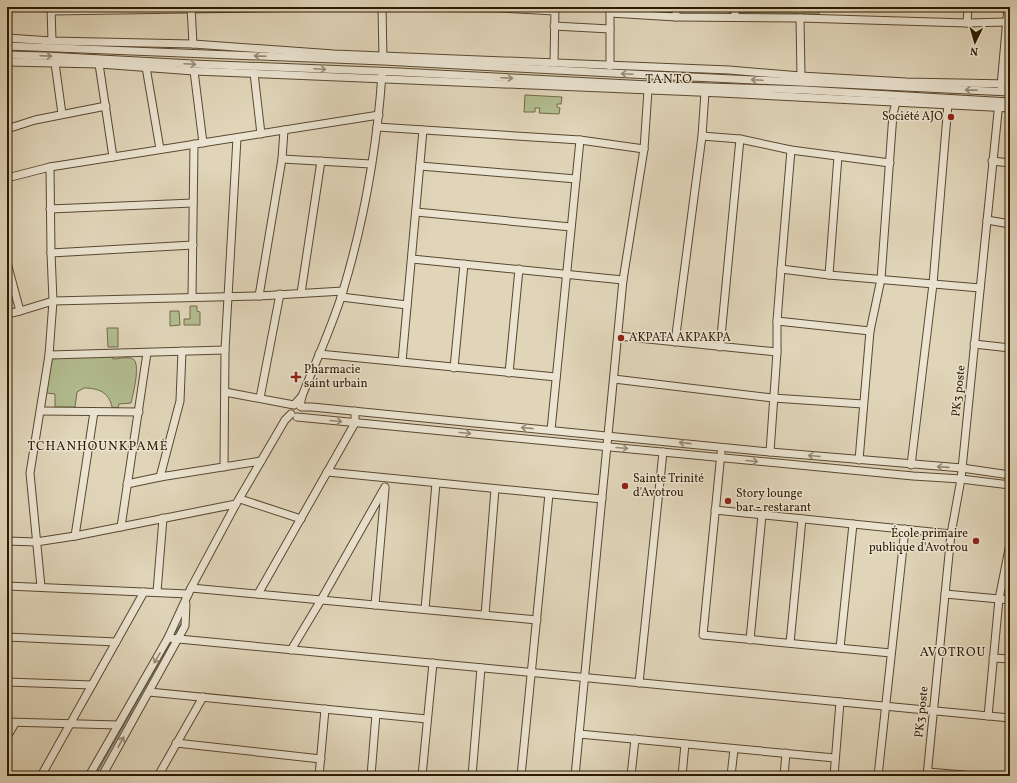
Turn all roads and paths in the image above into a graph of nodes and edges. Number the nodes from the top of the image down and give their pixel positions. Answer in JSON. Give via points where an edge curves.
{"nodes":[{"id":1,"x":322,"y":7,"type":"edge"},
{"id":2,"x":382,"y":7,"type":"edge"},
{"id":3,"x":389,"y":7,"type":"edge"},
{"id":4,"x":676,"y":7,"type":"edge"},
{"id":5,"x":735,"y":7,"type":"edge"},
{"id":6,"x":968,"y":7,"type":"edge"},
{"id":7,"x":1008,"y":7,"type":"edge"},
{"id":8,"x":191,"y":8,"type":"edge"},
{"id":9,"x":500,"y":8,"type":"edge"},
{"id":10,"x":51,"y":9,"type":"edge"},
{"id":11,"x":555,"y":9,"type":"edge"},
{"id":12,"x":610,"y":10,"type":"edge"},
{"id":13,"x":676,"y":17,"type":"junction"},
{"id":14,"x":734,"y":17,"type":"junction"},
{"id":15,"x":800,"y":18,"type":"junction"},
{"id":16,"x":1006,"y":22,"type":"junction"},
{"id":17,"x":967,"y":23,"type":"junction"},
{"id":18,"x":554,"y":26,"type":"junction"},
{"id":19,"x":610,"y":29,"type":"junction"},
{"id":20,"x":7,"y":38,"type":"edge"},
{"id":21,"x":52,"y":41,"type":"junction"},
{"id":22,"x":193,"y":44,"type":"junction"},
{"id":23,"x":7,"y":46,"type":"edge"},
{"id":24,"x":7,"y":55,"type":"edge"},
{"id":25,"x":383,"y":58,"type":"junction"},
{"id":26,"x":7,"y":62,"type":"edge"},
{"id":27,"x":55,"y":63,"type":"junction"},
{"id":28,"x":554,"y":63,"type":"junction"},
{"id":29,"x":99,"y":64,"type":"junction"},
{"id":30,"x":610,"y":66,"type":"junction"},
{"id":31,"x":146,"y":67,"type":"junction"},
{"id":32,"x":194,"y":71,"type":"junction"},
{"id":33,"x":254,"y":73,"type":"junction"},
{"id":34,"x":382,"y":75,"type":"junction"},
{"id":35,"x":801,"y":76,"type":"junction"},
{"id":36,"x":1010,"y":84,"type":"edge"},
{"id":37,"x":1001,"y":87,"type":"junction"},
{"id":38,"x":648,"y":90,"type":"junction"},
{"id":39,"x":705,"y":92,"type":"junction"},
{"id":40,"x":1010,"y":92,"type":"edge"},
{"id":41,"x":896,"y":102,"type":"junction"},
{"id":42,"x":1010,"y":102,"type":"edge"},
{"id":43,"x":948,"y":104,"type":"junction"},
{"id":44,"x":999,"y":104,"type":"junction"},
{"id":45,"x":106,"y":106,"type":"junction"},
{"id":46,"x":1010,"y":108,"type":"edge"},
{"id":47,"x":62,"y":114,"type":"junction"},
{"id":48,"x":379,"y":115,"type":"junction"},
{"id":49,"x":377,"y":127,"type":"junction"},
{"id":50,"x":7,"y":129,"type":"edge"},
{"id":51,"x":284,"y":130,"type":"junction"},
{"id":52,"x":423,"y":130,"type":"junction"},
{"id":53,"x":261,"y":134,"type":"junction"},
{"id":54,"x":702,"y":136,"type":"junction"},
{"id":55,"x":237,"y":138,"type":"junction"},
{"id":56,"x":740,"y":139,"type":"junction"},
{"id":57,"x":580,"y":140,"type":"junction"},
{"id":58,"x":203,"y":143,"type":"junction"},
{"id":59,"x":194,"y":144,"type":"junction"},
{"id":60,"x":160,"y":149,"type":"junction"},
{"id":61,"x":644,"y":149,"type":"junction"},
{"id":62,"x":791,"y":150,"type":"junction"},
{"id":63,"x":838,"y":156,"type":"junction"},
{"id":64,"x":113,"y":157,"type":"junction"},
{"id":65,"x":282,"y":159,"type":"junction"},
{"id":66,"x":321,"y":161,"type":"junction"},
{"id":67,"x":992,"y":161,"type":"junction"},
{"id":68,"x":1010,"y":163,"type":"edge"},
{"id":69,"x":372,"y":164,"type":"junction"},
{"id":70,"x":890,"y":164,"type":"junction"},
{"id":71,"x":420,"y":166,"type":"junction"},
{"id":72,"x":50,"y":167,"type":"junction"},
{"id":73,"x":7,"y":178,"type":"edge"},
{"id":74,"x":576,"y":179,"type":"junction"},
{"id":75,"x":193,"y":203,"type":"junction"},
{"id":76,"x":50,"y":209,"type":"junction"},
{"id":77,"x":416,"y":212,"type":"junction"},
{"id":78,"x":987,"y":220,"type":"junction"},
{"id":79,"x":1010,"y":224,"type":"edge"},
{"id":80,"x":571,"y":227,"type":"junction"},
{"id":81,"x":192,"y":246,"type":"junction"},
{"id":82,"x":51,"y":253,"type":"junction"},
{"id":83,"x":412,"y":259,"type":"junction"},
{"id":84,"x":7,"y":263,"type":"edge"},
{"id":85,"x":464,"y":264,"type":"junction"},
{"id":86,"x":519,"y":269,"type":"junction"},
{"id":87,"x":781,"y":269,"type":"junction"},
{"id":88,"x":567,"y":274,"type":"junction"},
{"id":89,"x":829,"y":275,"type":"junction"},
{"id":90,"x":880,"y":279,"type":"junction"},
{"id":91,"x":623,"y":280,"type":"junction"},
{"id":92,"x":933,"y":284,"type":"junction"},
{"id":93,"x":980,"y":288,"type":"junction"},
{"id":94,"x":301,"y":293,"type":"junction"},
{"id":95,"x":280,"y":294,"type":"junction"},
{"id":96,"x":342,"y":294,"type":"junction"},
{"id":97,"x":259,"y":296,"type":"junction"},
{"id":98,"x":192,"y":297,"type":"junction"},
{"id":99,"x":229,"y":297,"type":"junction"},
{"id":100,"x":53,"y":301,"type":"junction"},
{"id":101,"x":407,"y":305,"type":"junction"},
{"id":102,"x":20,"y":311,"type":"junction"},
{"id":103,"x":7,"y":314,"type":"edge"},
{"id":104,"x":777,"y":321,"type":"junction"},
{"id":105,"x":870,"y":331,"type":"junction"},
{"id":106,"x":618,"y":336,"type":"junction"},
{"id":107,"x":675,"y":342,"type":"junction"},
{"id":108,"x":974,"y":344,"type":"junction"},
{"id":109,"x":720,"y":347,"type":"junction"},
{"id":110,"x":1010,"y":348,"type":"edge"},
{"id":111,"x":226,"y":350,"type":"junction"},
{"id":112,"x":182,"y":351,"type":"junction"},
{"id":113,"x":777,"y":352,"type":"junction"},
{"id":114,"x":147,"y":353,"type":"junction"},
{"id":115,"x":319,"y":354,"type":"junction"},
{"id":116,"x":49,"y":355,"type":"junction"},
{"id":117,"x":402,"y":362,"type":"junction"},
{"id":118,"x":454,"y":368,"type":"junction"},
{"id":119,"x":509,"y":373,"type":"junction"},
{"id":120,"x":556,"y":377,"type":"junction"},
{"id":121,"x":614,"y":379,"type":"junction"},
{"id":122,"x":225,"y":392,"type":"junction"},
{"id":123,"x":260,"y":398,"type":"junction"},
{"id":124,"x":773,"y":398,"type":"junction"},
{"id":125,"x":863,"y":404,"type":"junction"},
{"id":126,"x":299,"y":406,"type":"junction"},
{"id":127,"x":41,"y":411,"type":"junction"},
{"id":128,"x":356,"y":411,"type":"junction"},
{"id":129,"x":94,"y":412,"type":"junction"},
{"id":130,"x":139,"y":412,"type":"junction"},
{"id":131,"x":294,"y":416,"type":"junction"},
{"id":132,"x":355,"y":423,"type":"junction"},
{"id":133,"x":551,"y":430,"type":"junction"},
{"id":134,"x":608,"y":436,"type":"junction"},
{"id":135,"x":607,"y":447,"type":"junction"},
{"id":136,"x":722,"y":447,"type":"junction"},
{"id":137,"x":663,"y":452,"type":"junction"},
{"id":138,"x":770,"y":452,"type":"junction"},
{"id":139,"x":720,"y":458,"type":"junction"},
{"id":140,"x":859,"y":460,"type":"junction"},
{"id":141,"x":262,"y":461,"type":"junction"},
{"id":142,"x":911,"y":465,"type":"junction"},
{"id":143,"x":224,"y":467,"type":"junction"},
{"id":144,"x":962,"y":468,"type":"junction"},
{"id":145,"x":327,"y":472,"type":"junction"},
{"id":146,"x":1010,"y":474,"type":"edge"},
{"id":147,"x":160,"y":477,"type":"junction"},
{"id":148,"x":386,"y":478,"type":"junction"},
{"id":149,"x":961,"y":479,"type":"junction"},
{"id":150,"x":436,"y":483,"type":"junction"},
{"id":151,"x":127,"y":484,"type":"junction"},
{"id":152,"x":1010,"y":485,"type":"edge"},
{"id":153,"x":385,"y":487,"type":"junction"},
{"id":154,"x":495,"y":489,"type":"junction"},
{"id":155,"x":549,"y":494,"type":"junction"},
{"id":156,"x":602,"y":499,"type":"junction"},
{"id":157,"x":238,"y":501,"type":"junction"},
{"id":158,"x":716,"y":510,"type":"junction"},
{"id":159,"x":762,"y":515,"type":"junction"},
{"id":160,"x":163,"y":518,"type":"junction"},
{"id":161,"x":300,"y":519,"type":"junction"},
{"id":162,"x":802,"y":519,"type":"junction"},
{"id":163,"x":853,"y":524,"type":"junction"},
{"id":164,"x":121,"y":527,"type":"junction"},
{"id":165,"x":905,"y":529,"type":"junction"},
{"id":166,"x":951,"y":534,"type":"junction"},
{"id":167,"x":75,"y":536,"type":"junction"},
{"id":168,"x":7,"y":541,"type":"edge"},
{"id":169,"x":36,"y":542,"type":"junction"},
{"id":170,"x":1010,"y":544,"type":"edge"},
{"id":171,"x":7,"y":586,"type":"edge"},
{"id":172,"x":41,"y":587,"type":"junction"},
{"id":173,"x":144,"y":592,"type":"junction"},
{"id":174,"x":158,"y":592,"type":"junction"},
{"id":175,"x":189,"y":593,"type":"junction"},
{"id":176,"x":258,"y":594,"type":"junction"},
{"id":177,"x":945,"y":594,"type":"junction"},
{"id":178,"x":999,"y":599,"type":"junction"},
{"id":179,"x":321,"y":600,"type":"junction"},
{"id":180,"x":1010,"y":600,"type":"edge"},
{"id":181,"x":375,"y":605,"type":"junction"},
{"id":182,"x":425,"y":609,"type":"junction"},
{"id":183,"x":484,"y":615,"type":"junction"},
{"id":184,"x":536,"y":620,"type":"junction"},
{"id":185,"x":7,"y":637,"type":"edge"},
{"id":186,"x":168,"y":638,"type":"junction"},
{"id":187,"x":178,"y":638,"type":"junction"},
{"id":188,"x":750,"y":640,"type":"junction"},
{"id":189,"x":116,"y":642,"type":"junction"},
{"id":190,"x":790,"y":643,"type":"junction"},
{"id":191,"x":840,"y":648,"type":"junction"},
{"id":192,"x":291,"y":650,"type":"junction"},
{"id":193,"x":891,"y":653,"type":"junction"},
{"id":194,"x":993,"y":658,"type":"junction"},
{"id":195,"x":1010,"y":659,"type":"edge"},
{"id":196,"x":433,"y":663,"type":"junction"},
{"id":197,"x":481,"y":668,"type":"junction"},
{"id":198,"x":531,"y":672,"type":"junction"},
{"id":199,"x":584,"y":678,"type":"junction"},
{"id":200,"x":7,"y":682,"type":"edge"},
{"id":201,"x":639,"y":683,"type":"junction"},
{"id":202,"x":92,"y":685,"type":"junction"},
{"id":203,"x":149,"y":692,"type":"junction"},
{"id":204,"x":203,"y":697,"type":"junction"},
{"id":205,"x":840,"y":702,"type":"junction"},
{"id":206,"x":885,"y":706,"type":"junction"},
{"id":207,"x":325,"y":709,"type":"junction"},
{"id":208,"x":933,"y":711,"type":"junction"},
{"id":209,"x":376,"y":714,"type":"junction"},
{"id":210,"x":988,"y":716,"type":"junction"},
{"id":211,"x":1010,"y":718,"type":"edge"},
{"id":212,"x":427,"y":719,"type":"junction"},
{"id":213,"x":7,"y":722,"type":"edge"},
{"id":214,"x":15,"y":723,"type":"junction"},
{"id":215,"x":71,"y":724,"type":"junction"},
{"id":216,"x":118,"y":725,"type":"junction"},
{"id":217,"x":579,"y":734,"type":"junction"},
{"id":218,"x":7,"y":736,"type":"edge"},
{"id":219,"x":635,"y":739,"type":"junction"},
{"id":220,"x":176,"y":743,"type":"junction"},
{"id":221,"x":685,"y":744,"type":"junction"},
{"id":222,"x":734,"y":749,"type":"junction"},
{"id":223,"x":786,"y":753,"type":"junction"},
{"id":224,"x":835,"y":758,"type":"junction"},
{"id":225,"x":321,"y":759,"type":"junction"},
{"id":226,"x":927,"y":774,"type":"edge"},
{"id":227,"x":41,"y":776,"type":"edge"},
{"id":228,"x":89,"y":776,"type":"edge"},
{"id":229,"x":102,"y":776,"type":"edge"},
{"id":230,"x":158,"y":776,"type":"edge"},
{"id":231,"x":320,"y":776,"type":"edge"},
{"id":232,"x":371,"y":776,"type":"edge"},
{"id":233,"x":422,"y":776,"type":"edge"},
{"id":234,"x":472,"y":776,"type":"edge"},
{"id":235,"x":521,"y":776,"type":"edge"},
{"id":236,"x":575,"y":776,"type":"edge"},
{"id":237,"x":631,"y":776,"type":"edge"},
{"id":238,"x":682,"y":776,"type":"edge"},
{"id":239,"x":731,"y":776,"type":"edge"},
{"id":240,"x":784,"y":776,"type":"edge"},
{"id":241,"x":834,"y":776,"type":"edge"},
{"id":242,"x":878,"y":776,"type":"edge"},
{"id":243,"x":975,"y":776,"type":"edge"}],
"edges":[{"from":1,"to":8,"type":"street"},
{"from":2,"to":25,"type":"street"},
{"from":3,"to":9,"type":"street"},
{"from":4,"to":13,"type":"street"},
{"from":5,"to":14,"type":"street"},
{"from":6,"to":17,"type":"street"},
{"from":7,"to":16,"type":"street","name":"PK3 poste"},
{"from":8,"to":10,"type":"street"},
{"from":8,"to":22,"type":"street"},
{"from":9,"to":11,"type":"street"},
{"from":10,"to":21,"type":"street"},
{"from":11,"to":18,"type":"street"},
{"from":12,"to":13,"type":"street"},
{"from":12,"to":19,"type":"street"},
{"from":13,"to":14,"type":"street"},
{"from":14,"to":15,"type":"street"},
{"from":15,"to":17,"type":"street"},
{"from":15,"to":35,"type":"street"},
{"from":16,"to":17,"type":"street"},
{"from":16,"to":37,"type":"street","name":"PK3 poste"},
{"from":18,"to":19,"type":"street"},
{"from":18,"to":28,"type":"street"},
{"from":19,"to":30,"type":"street"},
{"from":20,"to":21,"type":"street"},
{"from":21,"to":22,"type":"street"},
{"from":22,"to":25,"type":"street"},
{"from":25,"to":23,"type":"street","one_way":true},
{"from":24,"to":34,"type":"street","one_way":true},
{"from":25,"to":28,"type":"street"},
{"from":25,"to":34,"type":"street"},
{"from":37,"to":25,"type":"street","one_way":true,"via":[[901,87]]},
{"from":26,"to":27,"type":"street"},
{"from":27,"to":29,"type":"street"},
{"from":27,"to":47,"type":"street"},
{"from":28,"to":30,"type":"street"},
{"from":29,"to":31,"type":"street"},
{"from":29,"to":45,"type":"street"},
{"from":30,"to":35,"type":"street","via":[[729,70]]},
{"from":31,"to":32,"type":"street"},
{"from":31,"to":60,"type":"street"},
{"from":32,"to":33,"type":"street"},
{"from":32,"to":58,"type":"street"},
{"from":33,"to":34,"type":"street"},
{"from":33,"to":53,"type":"street"},
{"from":34,"to":38,"type":"street"},
{"from":34,"to":44,"type":"street","one_way":true,"via":[[805,90]]},
{"from":34,"to":48,"type":"street"},
{"from":35,"to":37,"type":"street"},
{"from":36,"to":37,"type":"street"},
{"from":37,"to":40,"type":"street"},
{"from":37,"to":44,"type":"street","name":"PK3 poste"},
{"from":38,"to":39,"type":"street"},
{"from":38,"to":61,"type":"street"},
{"from":39,"to":41,"type":"street"},
{"from":39,"to":54,"type":"street"},
{"from":41,"to":43,"type":"street"},
{"from":41,"to":70,"type":"street"},
{"from":42,"to":44,"type":"street"},
{"from":43,"to":44,"type":"street"},
{"from":43,"to":92,"type":"street"},
{"from":44,"to":46,"type":"street"},
{"from":44,"to":67,"type":"street","name":"PK3 poste"},
{"from":45,"to":47,"type":"street"},
{"from":45,"to":64,"type":"street"},
{"from":47,"to":50,"type":"street"},
{"from":48,"to":49,"type":"street"},
{"from":48,"to":51,"type":"street"},
{"from":49,"to":52,"type":"street"},
{"from":49,"to":69,"type":"street"},
{"from":51,"to":53,"type":"street"},
{"from":51,"to":65,"type":"street"},
{"from":52,"to":57,"type":"street"},
{"from":52,"to":71,"type":"street"},
{"from":53,"to":55,"type":"street"},
{"from":54,"to":56,"type":"street"},
{"from":54,"to":107,"type":"street"},
{"from":55,"to":58,"type":"street"},
{"from":55,"to":99,"type":"street"},
{"from":56,"to":62,"type":"street"},
{"from":56,"to":109,"type":"street"},
{"from":57,"to":61,"type":"street"},
{"from":57,"to":74,"type":"street"},
{"from":58,"to":59,"type":"street"},
{"from":59,"to":60,"type":"street"},
{"from":59,"to":75,"type":"street"},
{"from":60,"to":64,"type":"street"},
{"from":61,"to":91,"type":"street"},
{"from":62,"to":63,"type":"street"},
{"from":62,"to":87,"type":"street"},
{"from":63,"to":70,"type":"street"},
{"from":63,"to":89,"type":"street"},
{"from":64,"to":72,"type":"street"},
{"from":65,"to":66,"type":"street"},
{"from":65,"to":97,"type":"street"},
{"from":66,"to":69,"type":"street"},
{"from":66,"to":94,"type":"street"},
{"from":67,"to":68,"type":"street"},
{"from":67,"to":78,"type":"street","name":"PK3 poste"},
{"from":69,"to":96,"type":"street","via":[[364,211]]},
{"from":70,"to":90,"type":"street"},
{"from":71,"to":74,"type":"street"},
{"from":71,"to":77,"type":"street"},
{"from":72,"to":73,"type":"street"},
{"from":72,"to":76,"type":"street"},
{"from":74,"to":80,"type":"street"},
{"from":75,"to":76,"type":"street"},
{"from":75,"to":81,"type":"street"},
{"from":76,"to":82,"type":"street"},
{"from":77,"to":80,"type":"street"},
{"from":77,"to":83,"type":"street"},
{"from":78,"to":79,"type":"street"},
{"from":78,"to":93,"type":"street","name":"PK3 poste"},
{"from":80,"to":88,"type":"street"},
{"from":81,"to":82,"type":"street"},
{"from":81,"to":98,"type":"street"},
{"from":82,"to":100,"type":"street"},
{"from":83,"to":85,"type":"street"},
{"from":83,"to":101,"type":"street"},
{"from":84,"to":102,"type":"street"},
{"from":85,"to":86,"type":"street"},
{"from":85,"to":118,"type":"street"},
{"from":86,"to":88,"type":"street"},
{"from":86,"to":119,"type":"street"},
{"from":87,"to":89,"type":"street"},
{"from":87,"to":104,"type":"street"},
{"from":88,"to":91,"type":"street"},
{"from":88,"to":120,"type":"street"},
{"from":89,"to":90,"type":"street"},
{"from":90,"to":92,"type":"street"},
{"from":90,"to":105,"type":"street"},
{"from":91,"to":106,"type":"street"},
{"from":92,"to":93,"type":"street"},
{"from":92,"to":142,"type":"street"},
{"from":93,"to":108,"type":"street","name":"PK3 poste"},
{"from":94,"to":95,"type":"street"},
{"from":94,"to":96,"type":"street"},
{"from":95,"to":97,"type":"street"},
{"from":95,"to":123,"type":"street"},
{"from":96,"to":101,"type":"street"},
{"from":96,"to":115,"type":"street"},
{"from":97,"to":99,"type":"street"},
{"from":98,"to":99,"type":"street"},
{"from":98,"to":100,"type":"street"},
{"from":99,"to":111,"type":"street"},
{"from":100,"to":102,"type":"street"},
{"from":100,"to":116,"type":"street"},
{"from":101,"to":117,"type":"street"},
{"from":102,"to":103,"type":"street"},
{"from":104,"to":105,"type":"street"},
{"from":104,"to":113,"type":"street"},
{"from":105,"to":125,"type":"street"},
{"from":106,"to":107,"type":"street"},
{"from":106,"to":121,"type":"street"},
{"from":107,"to":109,"type":"street"},
{"from":108,"to":110,"type":"street"},
{"from":108,"to":144,"type":"street","name":"PK3 poste"},
{"from":109,"to":113,"type":"street"},
{"from":111,"to":112,"type":"street"},
{"from":111,"to":122,"type":"street"},
{"from":112,"to":114,"type":"street"},
{"from":112,"to":147,"type":"street","via":[[180,401]]},
{"from":113,"to":124,"type":"street"},
{"from":114,"to":116,"type":"street"},
{"from":114,"to":130,"type":"street"},
{"from":115,"to":117,"type":"street"},
{"from":115,"to":126,"type":"street"},
{"from":116,"to":127,"type":"street"},
{"from":117,"to":118,"type":"street"},
{"from":118,"to":119,"type":"street"},
{"from":119,"to":120,"type":"street"},
{"from":120,"to":133,"type":"street"},
{"from":121,"to":124,"type":"street"},
{"from":121,"to":134,"type":"street"},
{"from":122,"to":123,"type":"street"},
{"from":122,"to":143,"type":"street"},
{"from":123,"to":126,"type":"street"},
{"from":124,"to":125,"type":"street"},
{"from":124,"to":138,"type":"street"},
{"from":125,"to":140,"type":"street"},
{"from":126,"to":128,"type":"street"},
{"from":126,"to":131,"type":"street","via":[[291,408]]},
{"from":126,"to":131,"type":"street","via":[[302,414]]},
{"from":127,"to":129,"type":"street"},
{"from":127,"to":169,"type":"street","via":[[30,473]]},
{"from":128,"to":132,"type":"street"},
{"from":133,"to":128,"type":"street","one_way":true},
{"from":129,"to":130,"type":"street"},
{"from":129,"to":167,"type":"street"},
{"from":130,"to":151,"type":"street"},
{"from":131,"to":132,"type":"street","one_way":true},
{"from":131,"to":141,"type":"street","via":[[285,420]]},
{"from":132,"to":135,"type":"street","one_way":true},
{"from":132,"to":145,"type":"street"},
{"from":133,"to":134,"type":"street"},
{"from":134,"to":135,"type":"street"},
{"from":136,"to":134,"type":"street","one_way":true},
{"from":135,"to":137,"type":"street","one_way":true},
{"from":135,"to":156,"type":"street"},
{"from":136,"to":138,"type":"street"},
{"from":136,"to":139,"type":"street"},
{"from":137,"to":139,"type":"street"},
{"from":137,"to":201,"type":"street"},
{"from":140,"to":138,"type":"street","one_way":true},
{"from":139,"to":149,"type":"street","one_way":true},
{"from":139,"to":158,"type":"street"},
{"from":140,"to":142,"type":"street"},
{"from":141,"to":143,"type":"street"},
{"from":141,"to":157,"type":"street"},
{"from":144,"to":142,"type":"street","one_way":true},
{"from":143,"to":147,"type":"street"},
{"from":144,"to":146,"type":"street"},
{"from":144,"to":149,"type":"street","name":"PK3 poste"},
{"from":145,"to":148,"type":"street"},
{"from":145,"to":161,"type":"street"},
{"from":147,"to":151,"type":"street"},
{"from":148,"to":150,"type":"street"},
{"from":148,"to":153,"type":"street"},
{"from":149,"to":152,"type":"street"},
{"from":149,"to":166,"type":"street","name":"PK3 poste"},
{"from":150,"to":154,"type":"street"},
{"from":150,"to":182,"type":"street"},
{"from":151,"to":164,"type":"street"},
{"from":153,"to":179,"type":"street"},
{"from":153,"to":181,"type":"street"},
{"from":154,"to":155,"type":"street"},
{"from":154,"to":183,"type":"street"},
{"from":155,"to":156,"type":"street"},
{"from":155,"to":184,"type":"street"},
{"from":156,"to":199,"type":"street"},
{"from":157,"to":160,"type":"street"},
{"from":157,"to":161,"type":"street"},
{"from":157,"to":175,"type":"street"},
{"from":158,"to":159,"type":"street"},
{"from":158,"to":188,"type":"street","via":[[703,636]]},
{"from":159,"to":162,"type":"street"},
{"from":159,"to":188,"type":"street"},
{"from":160,"to":164,"type":"street"},
{"from":160,"to":174,"type":"street"},
{"from":161,"to":176,"type":"street"},
{"from":162,"to":163,"type":"street"},
{"from":162,"to":190,"type":"street"},
{"from":163,"to":165,"type":"street"},
{"from":163,"to":191,"type":"street"},
{"from":164,"to":167,"type":"street"},
{"from":165,"to":166,"type":"street"},
{"from":165,"to":193,"type":"street"},
{"from":166,"to":177,"type":"street","name":"PK3 poste"},
{"from":167,"to":169,"type":"street"},
{"from":168,"to":169,"type":"street"},
{"from":169,"to":172,"type":"street"},
{"from":170,"to":178,"type":"street"},
{"from":171,"to":172,"type":"street"},
{"from":172,"to":173,"type":"street"},
{"from":173,"to":174,"type":"street"},
{"from":173,"to":189,"type":"street"},
{"from":174,"to":175,"type":"street"},
{"from":175,"to":176,"type":"street"},
{"from":175,"to":186,"type":"street"},
{"from":175,"to":187,"type":"street","via":[[185,626]]},
{"from":176,"to":179,"type":"street"},
{"from":177,"to":178,"type":"street"},
{"from":177,"to":208,"type":"street","name":"PK3 poste"},
{"from":178,"to":180,"type":"street"},
{"from":178,"to":194,"type":"street"},
{"from":179,"to":181,"type":"street"},
{"from":179,"to":192,"type":"street"},
{"from":181,"to":182,"type":"street"},
{"from":182,"to":183,"type":"street"},
{"from":183,"to":184,"type":"street"},
{"from":184,"to":198,"type":"street"},
{"from":185,"to":189,"type":"street"},
{"from":186,"to":187,"type":"street"},
{"from":186,"to":216,"type":"street","one_way":true},
{"from":187,"to":192,"type":"street"},
{"from":187,"to":203,"type":"street"},
{"from":188,"to":190,"type":"street"},
{"from":189,"to":202,"type":"street"},
{"from":190,"to":191,"type":"street"},
{"from":191,"to":193,"type":"street"},
{"from":192,"to":196,"type":"street"},
{"from":193,"to":206,"type":"street"},
{"from":194,"to":195,"type":"street"},
{"from":194,"to":210,"type":"street"},
{"from":196,"to":197,"type":"street"},
{"from":196,"to":212,"type":"street"},
{"from":197,"to":198,"type":"street"},
{"from":197,"to":234,"type":"street"},
{"from":198,"to":199,"type":"street"},
{"from":198,"to":235,"type":"street"},
{"from":199,"to":201,"type":"street"},
{"from":199,"to":217,"type":"street"},
{"from":200,"to":202,"type":"street"},
{"from":201,"to":205,"type":"street"},
{"from":202,"to":215,"type":"street"},
{"from":203,"to":204,"type":"street"},
{"from":229,"to":203,"type":"street","one_way":true},
{"from":204,"to":207,"type":"street"},
{"from":204,"to":220,"type":"street"},
{"from":205,"to":206,"type":"street"},
{"from":205,"to":224,"type":"street"},
{"from":206,"to":208,"type":"street"},
{"from":206,"to":242,"type":"street"},
{"from":207,"to":209,"type":"street"},
{"from":207,"to":225,"type":"street"},
{"from":208,"to":210,"type":"street"},
{"from":208,"to":226,"type":"street","name":"PK3 poste"},
{"from":209,"to":212,"type":"street"},
{"from":209,"to":232,"type":"street"},
{"from":210,"to":211,"type":"street"},
{"from":212,"to":233,"type":"street"},
{"from":213,"to":214,"type":"street"},
{"from":214,"to":215,"type":"street"},
{"from":214,"to":218,"type":"street"},
{"from":215,"to":216,"type":"street"},
{"from":215,"to":227,"type":"street"},
{"from":216,"to":228,"type":"street"},
{"from":217,"to":219,"type":"street"},
{"from":217,"to":236,"type":"street"},
{"from":219,"to":221,"type":"street"},
{"from":219,"to":237,"type":"street"},
{"from":220,"to":225,"type":"street"},
{"from":220,"to":230,"type":"street"},
{"from":221,"to":222,"type":"street"},
{"from":221,"to":238,"type":"street"},
{"from":222,"to":223,"type":"street"},
{"from":222,"to":239,"type":"street"},
{"from":223,"to":224,"type":"street"},
{"from":223,"to":240,"type":"street"},
{"from":224,"to":241,"type":"street"},
{"from":225,"to":231,"type":"street"},
{"from":226,"to":243,"type":"street"}]}
